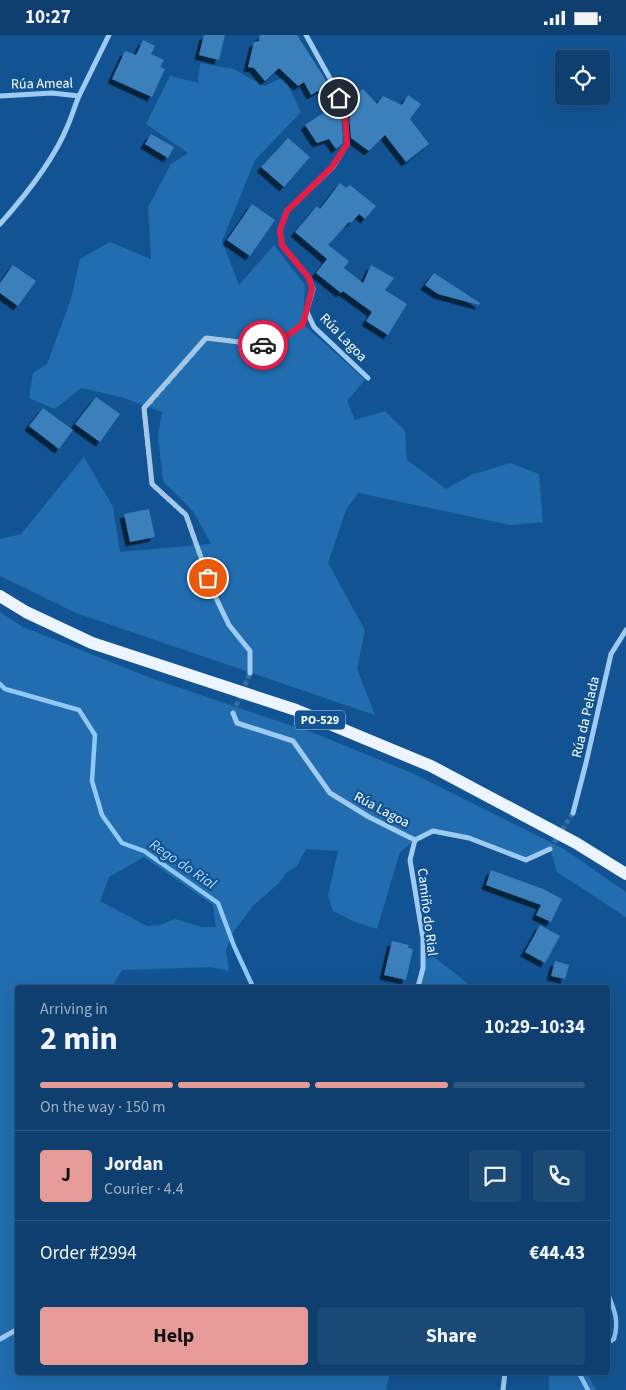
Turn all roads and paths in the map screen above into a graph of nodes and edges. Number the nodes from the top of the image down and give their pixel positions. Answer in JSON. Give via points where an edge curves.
{"nodes":[{"id":1,"x":109,"y":35,"type":"edge"},
{"id":2,"x":305,"y":37,"type":"edge"},
{"id":3,"x":0,"y":96,"type":"edge"},
{"id":4,"x":79,"y":96,"type":"junction"},
{"id":5,"x":0,"y":224,"type":"edge"},
{"id":6,"x":306,"y":311,"type":"junction"},
{"id":7,"x":368,"y":378,"type":"dead end"},
{"id":8,"x":0,"y":596,"type":"edge"},
{"id":9,"x":626,"y":630,"type":"edge"},
{"id":10,"x":250,"y":673,"type":"tunnel mouth"},
{"id":11,"x":233,"y":713,"type":"dead end"},
{"id":12,"x":573,"y":813,"type":"tunnel mouth"},
{"id":13,"x":415,"y":840,"type":"junction"},
{"id":14,"x":550,"y":849,"type":"tunnel mouth"},
{"id":15,"x":626,"y":874,"type":"edge"},
{"id":16,"x":419,"y":985,"type":"edge"},
{"id":17,"x":15,"y":1331,"type":"edge"},
{"id":18,"x":0,"y":1339,"type":"edge"},
{"id":19,"x":505,"y":1375,"type":"edge"},
{"id":20,"x":503,"y":1390,"type":"edge"}],
"edges":[{"from":1,"to":4,"type":"street","name":"Rúa Ameal"},
{"from":2,"to":6,"type":"street","name":"Rúa Lagoa","via":[[345,113],[347,144],[332,167],[287,211],[280,230],[282,245],[309,278],[312,289]]},
{"from":3,"to":4,"type":"street","name":"Rúa Ameal","via":[[52,93]]},
{"from":4,"to":5,"type":"street","via":[[68,127],[51,157]]},
{"from":6,"to":7,"type":"street","name":"Rúa Lagoa","via":[[314,327]]},
{"from":6,"to":10,"type":"street","name":"Rúa Lagoa","via":[[303,324],[273,346],[206,338],[144,409],[152,484],[186,515],[214,594],[229,625],[250,651]]},
{"from":8,"to":15,"type":"main road","number":"PO-529","via":[[92,643],[296,710],[431,767],[576,843]]},
{"from":9,"to":12,"type":"street","name":"Rúa da Pelada","via":[[611,654]]},
{"from":11,"to":13,"type":"street","name":"Rúa Lagoa","via":[[237,723],[293,741],[330,793]]},
{"from":13,"to":14,"type":"street","name":"Rúa Lagoa","via":[[433,831],[469,838],[526,860]]},
{"from":13,"to":16,"type":"street","name":"Camiño do Rial","via":[[410,860],[423,938],[423,968]]},
{"from":17,"to":18,"type":"street"},
{"from":19,"to":20,"type":"street"}]}
